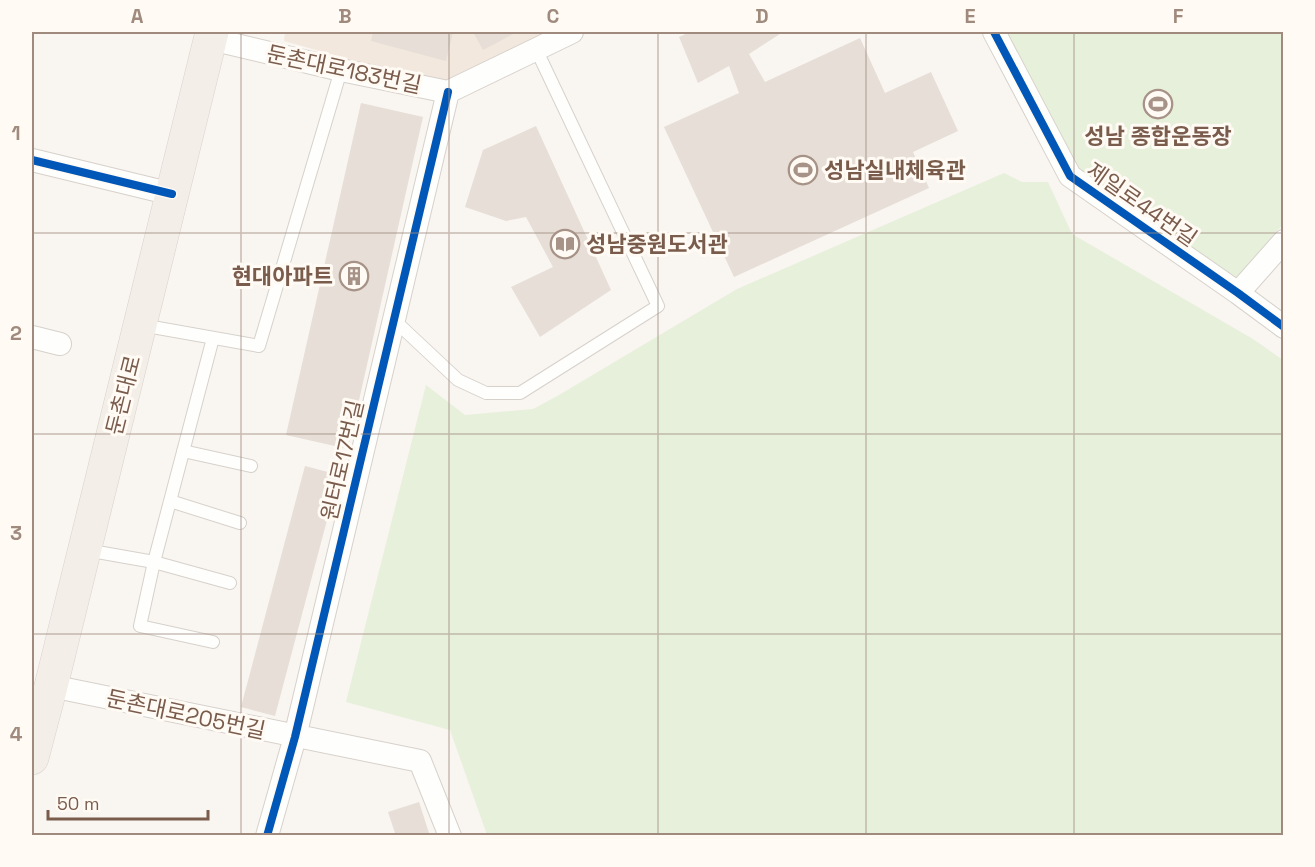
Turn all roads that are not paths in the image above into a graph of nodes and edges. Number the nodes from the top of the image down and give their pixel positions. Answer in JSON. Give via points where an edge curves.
{"nodes":[{"id":1,"x":572,"y":32,"type":"edge"},
{"id":2,"x":994,"y":32,"type":"edge"},
{"id":3,"x":211,"y":35,"type":"edge"},
{"id":4,"x":536,"y":49,"type":"junction"},
{"id":5,"x":341,"y":70,"type":"junction"},
{"id":6,"x":448,"y":92,"type":"junction"},
{"id":7,"x":32,"y":160,"type":"edge"},
{"id":8,"x":172,"y":194,"type":"junction"},
{"id":9,"x":1284,"y":241,"type":"edge"},
{"id":10,"x":1238,"y":293,"type":"junction"},
{"id":11,"x":394,"y":320,"type":"junction"},
{"id":12,"x":140,"y":325,"type":"junction"},
{"id":13,"x":1284,"y":327,"type":"edge"},
{"id":14,"x":32,"y":337,"type":"edge"},
{"id":15,"x":213,"y":338,"type":"junction"},
{"id":16,"x":60,"y":344,"type":"dead end"},
{"id":17,"x":183,"y":451,"type":"junction"},
{"id":18,"x":251,"y":466,"type":"dead end"},
{"id":19,"x":170,"y":501,"type":"junction"},
{"id":20,"x":240,"y":524,"type":"dead end"},
{"id":21,"x":84,"y":550,"type":"junction"},
{"id":22,"x":154,"y":562,"type":"junction"},
{"id":23,"x":230,"y":583,"type":"dead end"},
{"id":24,"x":213,"y":642,"type":"dead end"},
{"id":25,"x":51,"y":686,"type":"junction"},
{"id":26,"x":295,"y":737,"type":"junction"},
{"id":27,"x":34,"y":744,"type":"edge"},
{"id":28,"x":267,"y":836,"type":"edge"},
{"id":29,"x":450,"y":836,"type":"edge"}],
"edges":[{"from":1,"to":4,"type":"street","name":"둔촌대로183번길"},
{"from":2,"to":10,"type":"street","name":"제일로44번길","via":[[1070,176]]},
{"from":3,"to":5,"type":"street","name":"둔촌대로183번길"},
{"from":3,"to":8,"type":"main road","name":"둔촌대로"},
{"from":4,"to":6,"type":"street","name":"둔촌대로183번길"},
{"from":4,"to":11,"type":"lane","via":[[658,306],[520,393],[486,393],[458,380]]},
{"from":5,"to":6,"type":"street","name":"둔촌대로183번길"},
{"from":5,"to":15,"type":"lane","via":[[259,346]]},
{"from":6,"to":11,"type":"street","name":"원터로17번길"},
{"from":7,"to":8,"type":"street"},
{"from":8,"to":12,"type":"main road","name":"둔촌대로"},
{"from":9,"to":10,"type":"street"},
{"from":10,"to":13,"type":"street","name":"제일로44번길"},
{"from":11,"to":26,"type":"street","name":"원터로17번길"},
{"from":12,"to":15,"type":"lane"},
{"from":12,"to":21,"type":"main road","name":"둔촌대로"},
{"from":14,"to":16,"type":"street"},
{"from":15,"to":17,"type":"lane"},
{"from":17,"to":18,"type":"lane"},
{"from":17,"to":19,"type":"lane"},
{"from":19,"to":20,"type":"lane"},
{"from":19,"to":22,"type":"lane"},
{"from":21,"to":22,"type":"lane"},
{"from":21,"to":25,"type":"main road","name":"둔촌대로"},
{"from":22,"to":23,"type":"lane"},
{"from":22,"to":24,"type":"lane","via":[[140,627]]},
{"from":25,"to":26,"type":"street","name":"둔촌대로205번길"},
{"from":25,"to":27,"type":"main road","name":"둔촌대로"},
{"from":26,"to":28,"type":"street","name":"원터로17번길"},
{"from":26,"to":29,"type":"street","name":"둔촌대로205번길","via":[[420,761]]}]}
